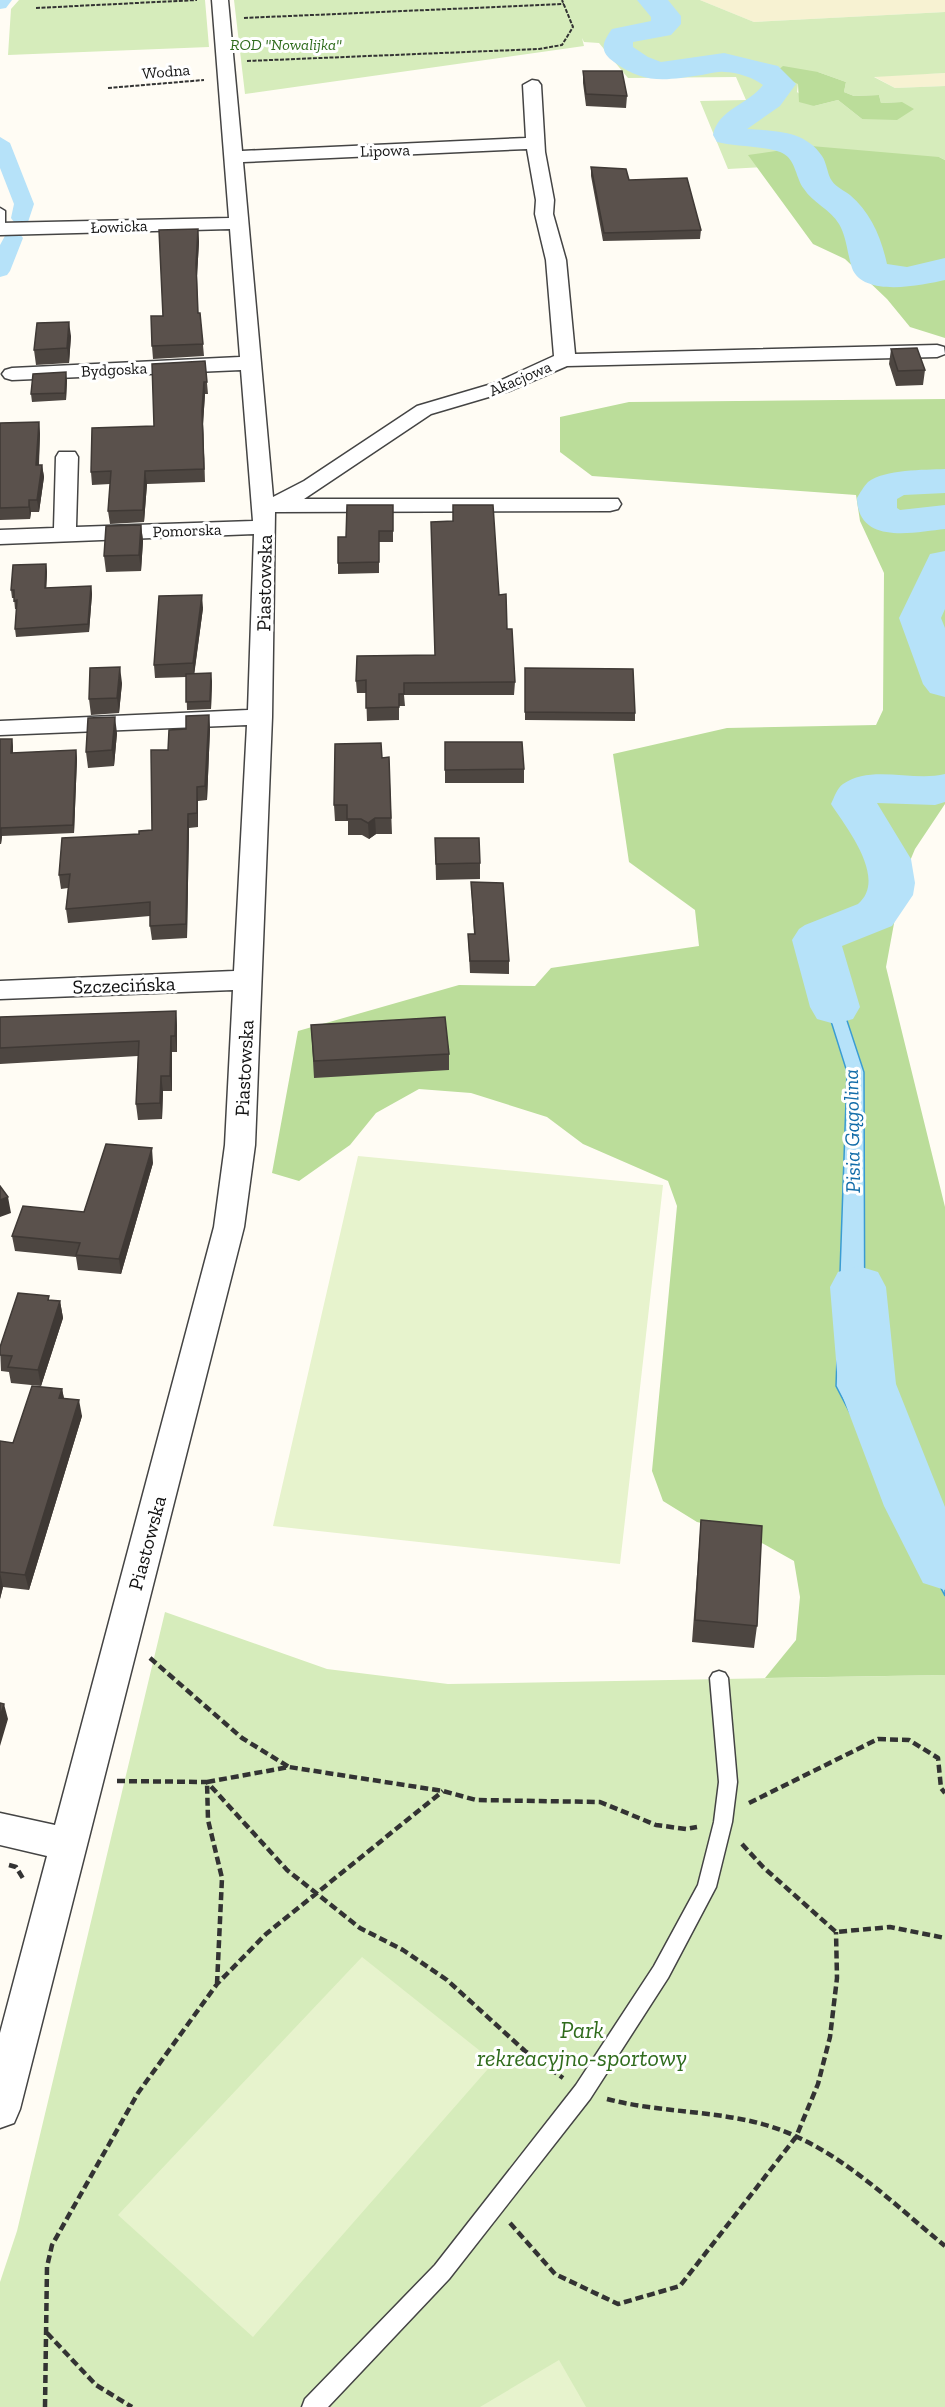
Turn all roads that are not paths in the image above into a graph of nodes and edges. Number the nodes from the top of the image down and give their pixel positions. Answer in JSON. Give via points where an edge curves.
{"nodes":[{"id":1,"x":220,"y":0,"type":"edge"},
{"id":2,"x":532,"y":85,"type":"dead end"},
{"id":3,"x":537,"y":143,"type":"junction"},
{"id":4,"x":232,"y":157,"type":"junction"},
{"id":5,"x":0,"y":212,"type":"edge"},
{"id":6,"x":239,"y":223,"type":"junction"},
{"id":7,"x":0,"y":230,"type":"edge"},
{"id":8,"x":937,"y":351,"type":"dead end"},
{"id":9,"x":565,"y":358,"type":"junction"},
{"id":10,"x":252,"y":363,"type":"junction"},
{"id":11,"x":12,"y":374,"type":"dead end"},
{"id":12,"x":67,"y":457,"type":"dead end"},
{"id":13,"x":610,"y":504,"type":"dead end"},
{"id":14,"x":265,"y":517,"type":"junction"},
{"id":15,"x":65,"y":535,"type":"junction"},
{"id":16,"x":0,"y":537,"type":"edge"},
{"id":17,"x":260,"y":717,"type":"junction"},
{"id":18,"x":0,"y":728,"type":"edge"},
{"id":19,"x":249,"y":980,"type":"junction"},
{"id":20,"x":0,"y":990,"type":"edge"},
{"id":21,"x":719,"y":1678,"type":"dead end"},
{"id":22,"x":0,"y":1829,"type":"edge"},
{"id":23,"x":69,"y":1844,"type":"junction"},
{"id":24,"x":0,"y":2109,"type":"edge"},
{"id":25,"x":313,"y":2407,"type":"edge"}],
"edges":[{"from":1,"to":4,"type":"street","name":"Piastowska"},
{"from":2,"to":3,"type":"street","name":"Akacjowa"},
{"from":3,"to":4,"type":"street","name":"Lipowa"},
{"from":3,"to":9,"type":"street","name":"Akacjowa","via":[[544,214],[556,260]]},
{"from":4,"to":6,"type":"street","name":"Piastowska"},
{"from":5,"to":7,"type":"lane"},
{"from":6,"to":7,"type":"street","name":"Łowicka"},
{"from":6,"to":10,"type":"street","name":"Piastowska"},
{"from":8,"to":9,"type":"street","via":[[579,361]]},
{"from":9,"to":14,"type":"street","name":"Akacjowa","via":[[502,387],[424,410]]},
{"from":10,"to":11,"type":"street","name":"Bydgoska"},
{"from":10,"to":14,"type":"street","name":"Piastowska"},
{"from":12,"to":15,"type":"street"},
{"from":13,"to":14,"type":"street"},
{"from":14,"to":15,"type":"street","name":"Pomorska"},
{"from":14,"to":17,"type":"street","name":"Piastowska"},
{"from":15,"to":16,"type":"street","name":"Pomorska"},
{"from":17,"to":18,"type":"street"},
{"from":17,"to":19,"type":"street","name":"Piastowska"},
{"from":19,"to":20,"type":"street","name":"Szczecińska"},
{"from":19,"to":23,"type":"street","name":"Piastowska","via":[[240,1145],[229,1227]]},
{"from":21,"to":25,"type":"lane","via":[[728,1782],[723,1822],[707,1887],[661,1972],[582,2092],[442,2272]]},
{"from":22,"to":23,"type":"street"},
{"from":23,"to":24,"type":"street","name":"Piastowska"}]}
